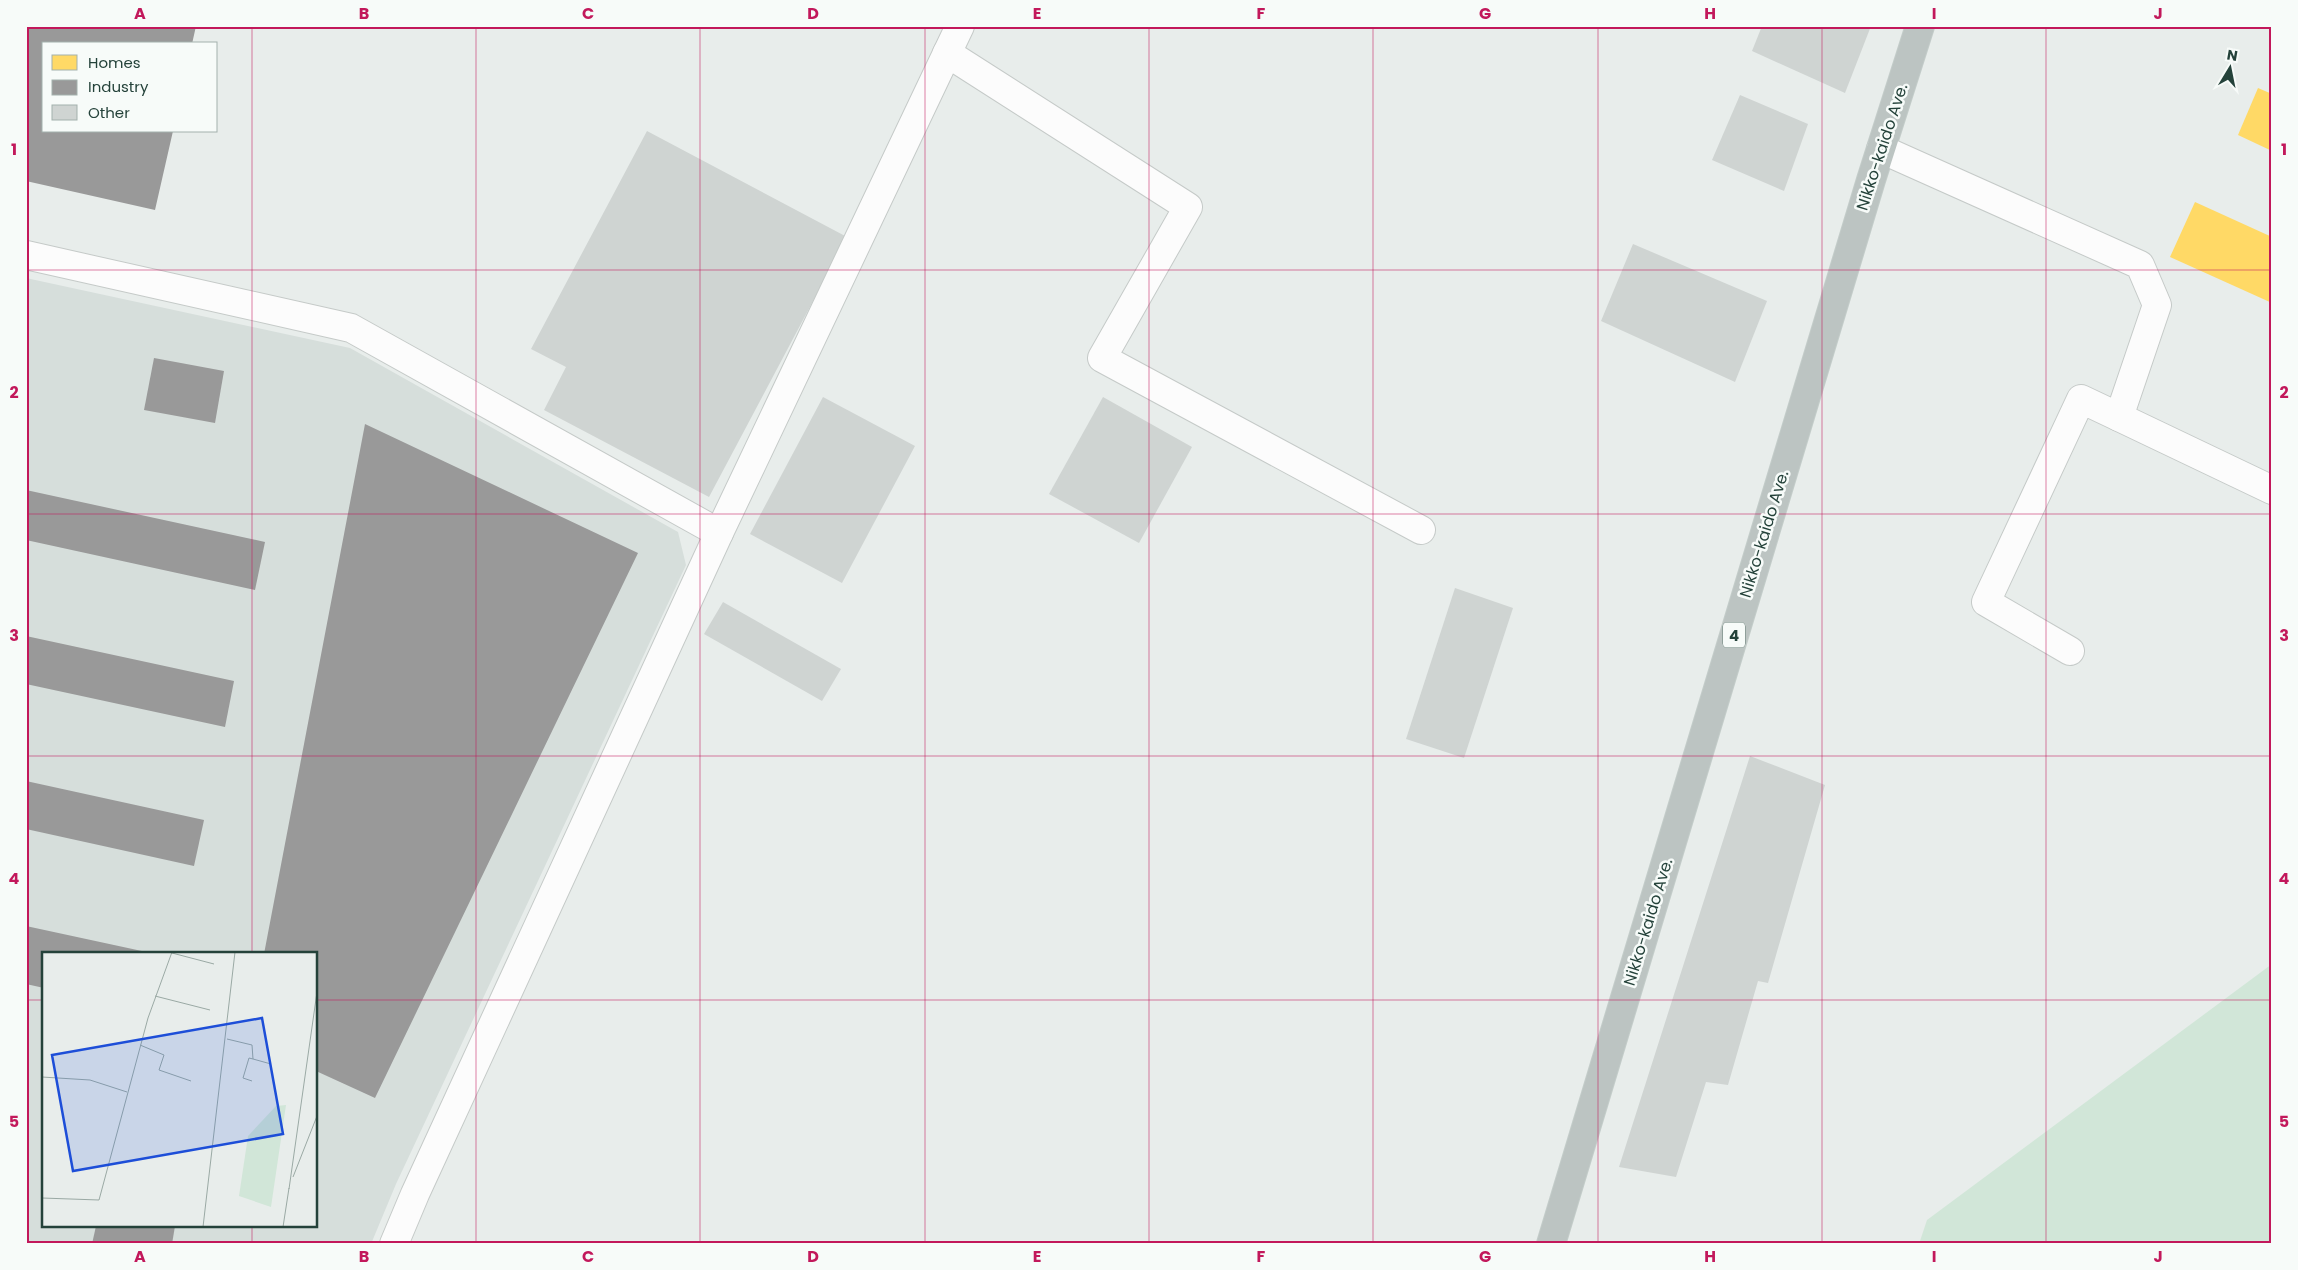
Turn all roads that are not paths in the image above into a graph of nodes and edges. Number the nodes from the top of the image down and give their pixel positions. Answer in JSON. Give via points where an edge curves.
{"nodes":[{"id":1,"x":960,"y":26,"type":"edge"},
{"id":2,"x":1920,"y":26,"type":"edge"},
{"id":3,"x":948,"y":53,"type":"junction"},
{"id":4,"x":1881,"y":150,"type":"junction"},
{"id":5,"x":26,"y":255,"type":"edge"},
{"id":6,"x":2119,"y":417,"type":"junction"},
{"id":7,"x":2272,"y":490,"type":"edge"},
{"id":8,"x":1421,"y":530,"type":"dead end"},
{"id":9,"x":719,"y":533,"type":"junction"},
{"id":10,"x":2070,"y":651,"type":"dead end"},
{"id":11,"x":394,"y":1244,"type":"edge"},
{"id":12,"x":1550,"y":1244,"type":"edge"}],
"edges":[{"from":1,"to":3,"type":"street"},
{"from":2,"to":4,"type":"highway","name":"Nikko-kaido Ave.","number":"4"},
{"from":3,"to":8,"type":"street","via":[[1188,207],[1102,358]]},
{"from":3,"to":9,"type":"street"},
{"from":4,"to":6,"type":"street","via":[[2140,265],[2158,304]]},
{"from":4,"to":12,"type":"highway","name":"Nikko-kaido Ave.","number":"4"},
{"from":5,"to":9,"type":"street","via":[[351,328]]},
{"from":6,"to":7,"type":"street"},
{"from":6,"to":10,"type":"street","via":[[2081,399],[1986,602]]},
{"from":9,"to":11,"type":"street"}]}
